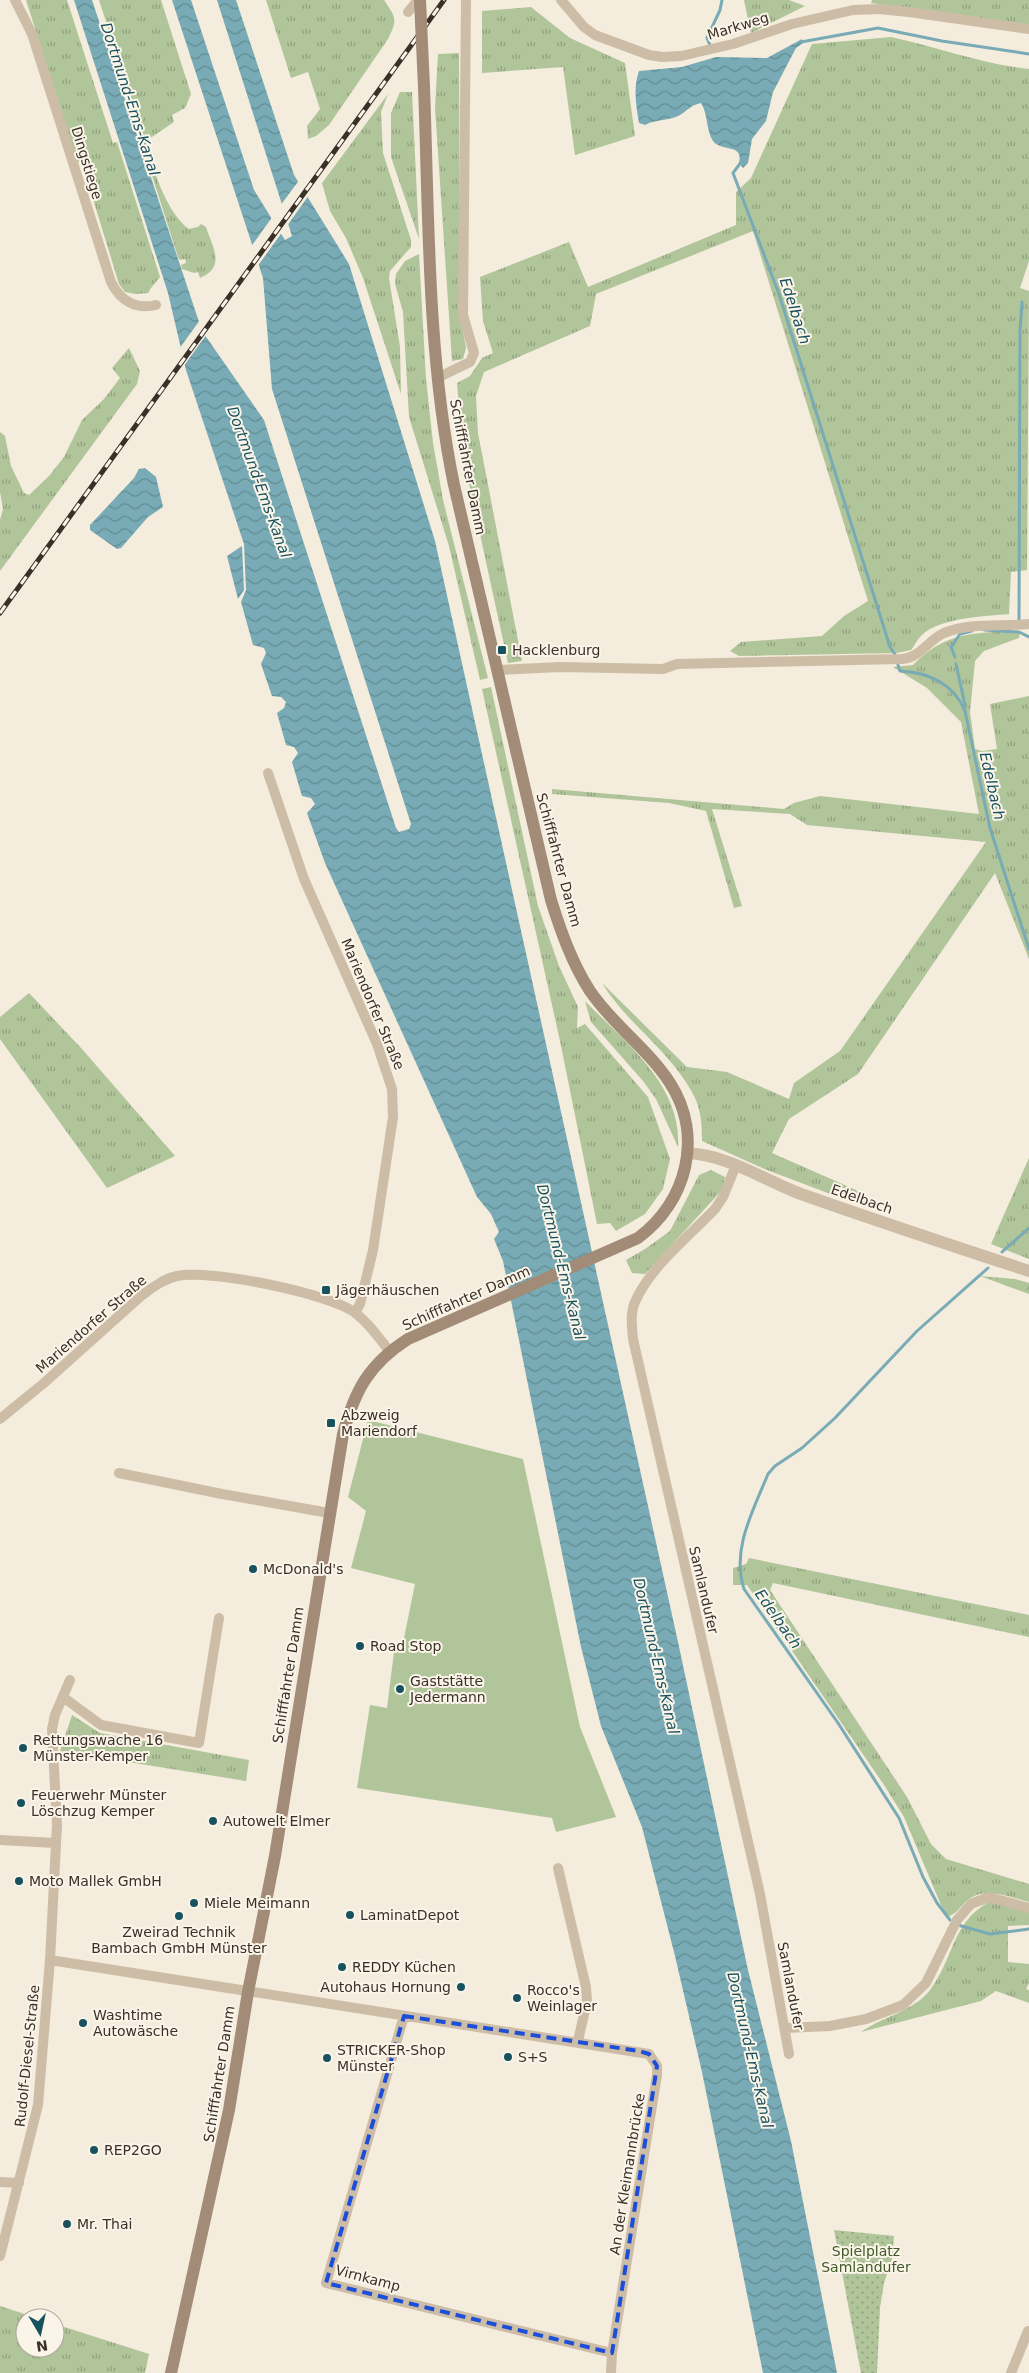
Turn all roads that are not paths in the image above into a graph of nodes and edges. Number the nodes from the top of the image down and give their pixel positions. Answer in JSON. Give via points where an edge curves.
{"nodes":[{"id":1,"x":15,"y":0,"type":"edge"},
{"id":2,"x":419,"y":0,"type":"edge"},
{"id":3,"x":466,"y":0,"type":"edge"},
{"id":4,"x":561,"y":0,"type":"edge"},
{"id":5,"x":408,"y":12,"type":"dead end"},
{"id":6,"x":1029,"y":29,"type":"edge"},
{"id":7,"x":156,"y":305,"type":"dead end"},
{"id":8,"x":437,"y":378,"type":"junction"},
{"id":9,"x":1029,"y":624,"type":"edge"},
{"id":10,"x":497,"y":670,"type":"junction"},
{"id":11,"x":268,"y":773,"type":"dead end"},
{"id":12,"x":687,"y":1153,"type":"junction"},
{"id":13,"x":736,"y":1165,"type":"junction"},
{"id":14,"x":1029,"y":1272,"type":"edge"},
{"id":15,"x":355,"y":1313,"type":"junction"},
{"id":16,"x":390,"y":1352,"type":"junction"},
{"id":17,"x":0,"y":1419,"type":"edge"},
{"id":18,"x":119,"y":1473,"type":"dead end"},
{"id":19,"x":329,"y":1513,"type":"junction"},
{"id":20,"x":219,"y":1618,"type":"dead end"},
{"id":21,"x":70,"y":1680,"type":"dead end"},
{"id":22,"x":63,"y":1697,"type":"junction"},
{"id":23,"x":0,"y":1840,"type":"edge"},
{"id":24,"x":56,"y":1844,"type":"junction"},
{"id":25,"x":558,"y":1868,"type":"dead end"},
{"id":26,"x":1029,"y":1908,"type":"edge"},
{"id":27,"x":50,"y":1960,"type":"junction"},
{"id":28,"x":248,"y":1992,"type":"junction"},
{"id":29,"x":404,"y":2016,"type":"junction"},
{"id":30,"x":785,"y":2028,"type":"junction"},
{"id":31,"x":578,"y":2042,"type":"junction"},
{"id":32,"x":789,"y":2054,"type":"dead end"},
{"id":33,"x":0,"y":2182,"type":"edge"},
{"id":34,"x":19,"y":2183,"type":"junction"},
{"id":35,"x":0,"y":2256,"type":"edge"},
{"id":36,"x":1028,"y":2331,"type":"edge"},
{"id":37,"x":612,"y":2353,"type":"junction"},
{"id":38,"x":171,"y":2373,"type":"edge"},
{"id":39,"x":611,"y":2373,"type":"edge"},
{"id":40,"x":1011,"y":2373,"type":"edge"}],
"edges":[{"from":1,"to":7,"type":"street","name":"Dingstiege","via":[[32,34],[110,282],[127,302],[138,306]]},
{"from":2,"to":5,"type":"street","name":"Schifffahrter Damm"},
{"from":2,"to":8,"type":"main road","name":"Schifffahrter Damm","bridge":true},
{"from":3,"to":8,"type":"street","via":[[463,315],[474,353],[470,362]]},
{"from":4,"to":6,"type":"street","name":"Markweg","via":[[584,27],[595,34],[662,57],[733,44],[792,24],[853,10],[909,12]]},
{"from":8,"to":10,"type":"main road","name":"Schifffahrter Damm","via":[[450,467]]},
{"from":9,"to":10,"type":"street","via":[[974,626],[944,633],[916,656],[902,658],[677,664],[663,669],[560,667]]},
{"from":10,"to":12,"type":"main road","name":"Schifffahrter Damm","via":[[560,929],[590,991],[610,1018],[664,1075],[675,1092],[683,1114]]},
{"from":11,"to":15,"type":"street","name":"Mariendorfer Straße","via":[[304,879],[377,1044],[392,1089],[393,1117],[373,1250]]},
{"from":12,"to":13,"type":"street","name":"Edelbach"},
{"from":12,"to":16,"type":"main road","name":"Schifffahrter Damm","via":[[679,1188],[664,1215],[638,1238],[423,1332]]},
{"from":13,"to":14,"type":"street","name":"Edelbach","via":[[799,1193]]},
{"from":13,"to":30,"type":"street","name":"Samlandufer","via":[[724,1197],[715,1209],[649,1278],[635,1303],[633,1340],[760,1894]]},
{"from":15,"to":16,"type":"street","name":"Mariendorfer Straße","via":[[371,1327]]},
{"from":15,"to":17,"type":"street","name":"Mariendorfer Straße","via":[[322,1296],[295,1290],[205,1275],[176,1276],[141,1296]]},
{"from":16,"to":19,"type":"main road","name":"Schifffahrter Damm","via":[[371,1370],[349,1412],[342,1434]]},
{"from":18,"to":19,"type":"street"},
{"from":19,"to":28,"type":"main road","name":"Schifffahrter Damm","via":[[275,1856]]},
{"from":20,"to":22,"type":"street","via":[[199,1744],[101,1725]]},
{"from":21,"to":22,"type":"street","name":"Rudolf-Diesel-Straße"},
{"from":22,"to":24,"type":"street","name":"Rudolf-Diesel-Straße","via":[[52,1730]]},
{"from":23,"to":24,"type":"street"},
{"from":24,"to":27,"type":"street","name":"Rudolf-Diesel-Straße"},
{"from":25,"to":31,"type":"street","via":[[586,1987],[587,2001]]},
{"from":26,"to":30,"type":"street","via":[[989,1897],[971,1904],[957,1920],[926,1983],[903,2005],[866,2019],[830,2026]]},
{"from":27,"to":28,"type":"street"},
{"from":27,"to":34,"type":"street","name":"Rudolf-Diesel-Straße","via":[[38,2105]]},
{"from":28,"to":29,"type":"street","name":"An der Kleimannbrücke"},
{"from":28,"to":38,"type":"main road","name":"Schifffahrter Damm","via":[[225,2129]]},
{"from":29,"to":31,"type":"street","name":"An der Kleimannbrücke"},
{"from":29,"to":37,"type":"street","name":"Virnkamp","via":[[326,2283]]},
{"from":30,"to":32,"type":"street","name":"Samlandufer"},
{"from":31,"to":37,"type":"street","name":"An der Kleimannbrücke","via":[[649,2054],[657,2066]]},
{"from":33,"to":34,"type":"street"},
{"from":34,"to":35,"type":"street","name":"Rudolf-Diesel-Straße"},
{"from":36,"to":40,"type":"street"},
{"from":37,"to":39,"type":"street","name":"An der Kleimannbrücke"}]}
